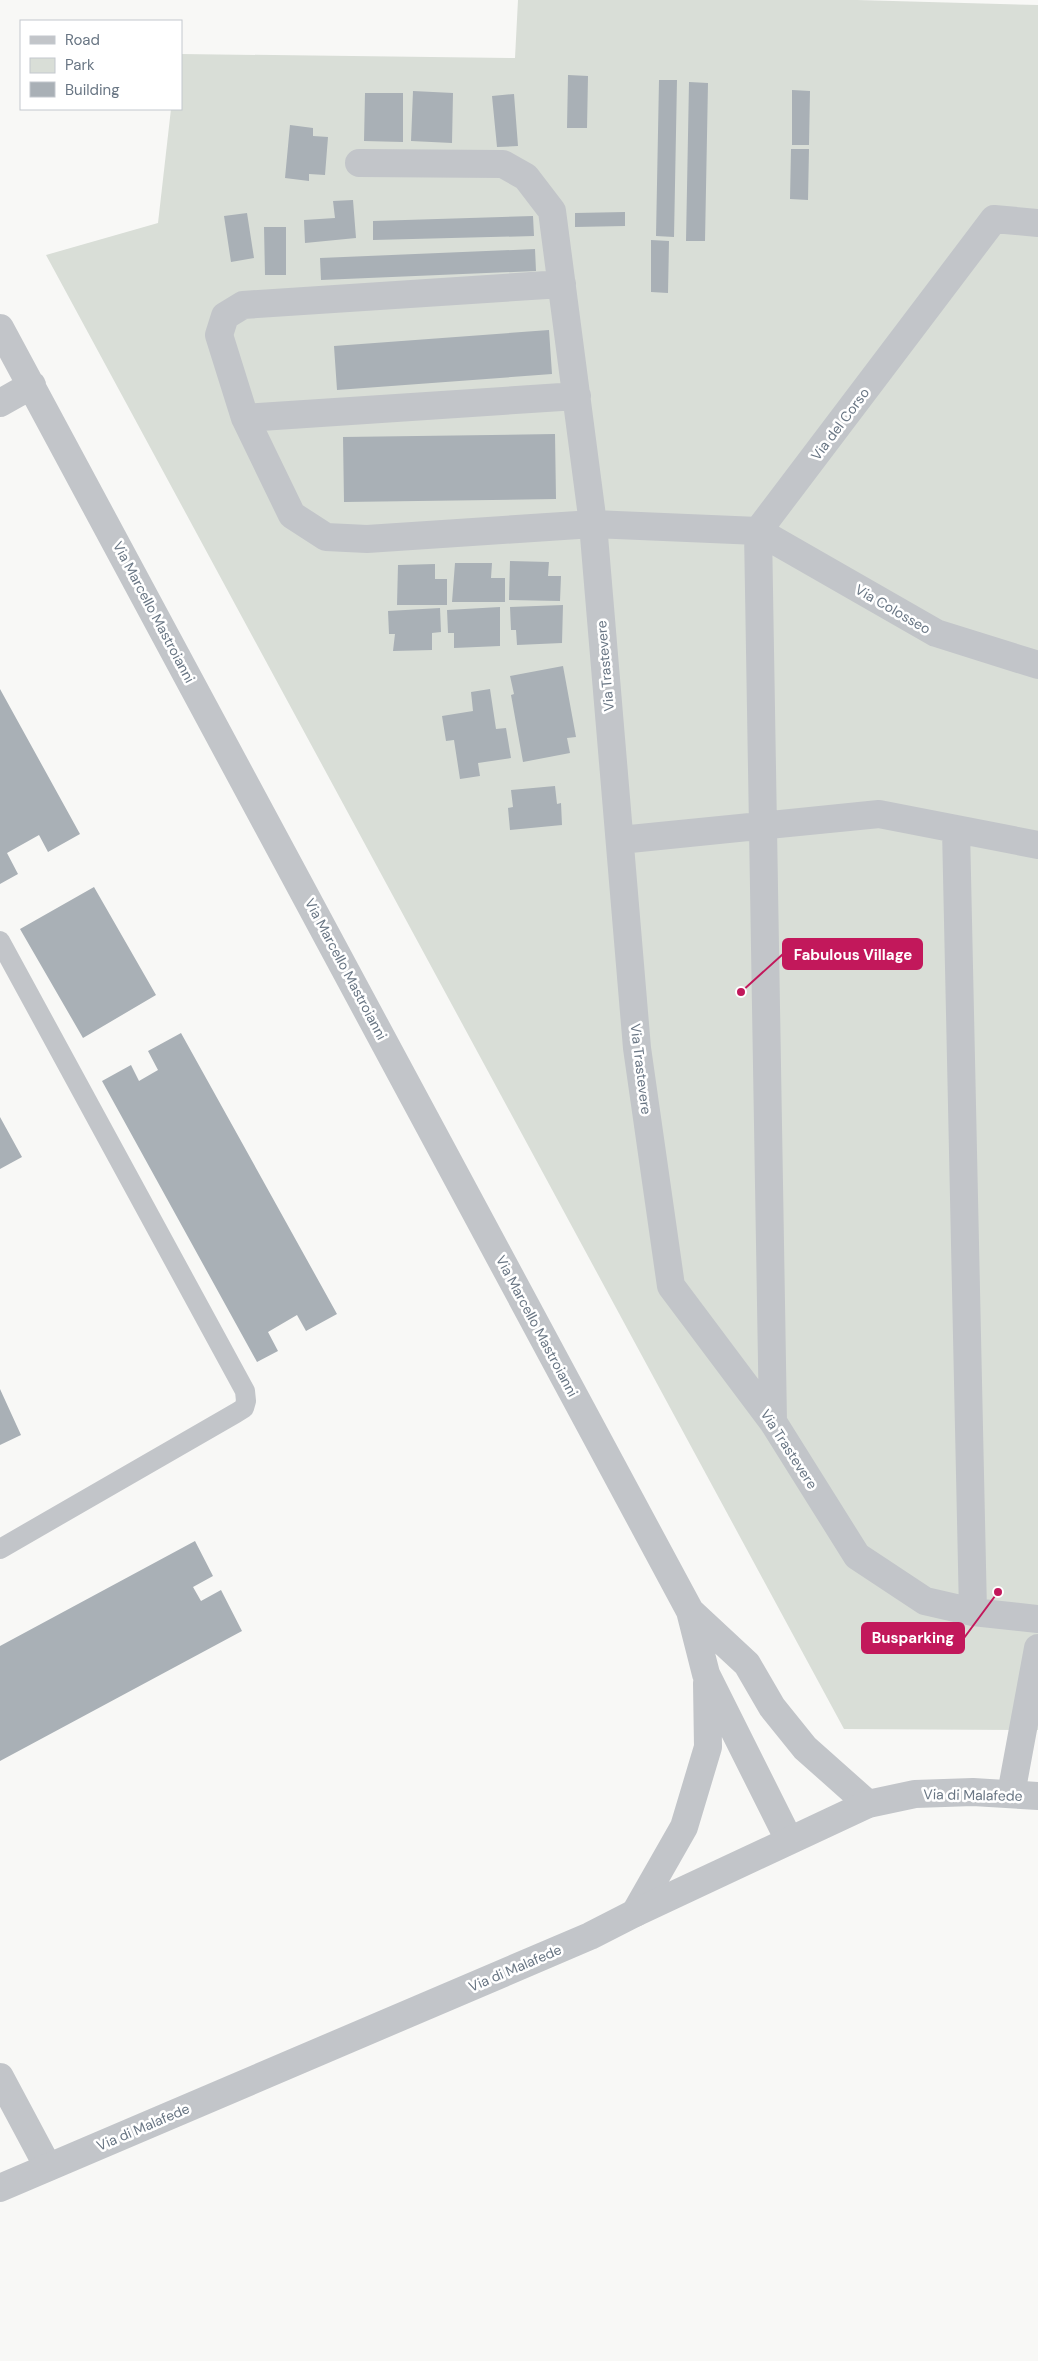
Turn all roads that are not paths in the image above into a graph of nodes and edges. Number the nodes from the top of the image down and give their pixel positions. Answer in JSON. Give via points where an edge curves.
{"nodes":[{"id":1,"x":359,"y":162,"type":"dead end"},
{"id":2,"x":1038,"y":223,"type":"edge"},
{"id":3,"x":562,"y":284,"type":"junction"},
{"id":4,"x":0,"y":328,"type":"edge"},
{"id":5,"x":32,"y":386,"type":"junction"},
{"id":6,"x":577,"y":396,"type":"junction"},
{"id":7,"x":0,"y":403,"type":"edge"},
{"id":8,"x":245,"y":418,"type":"junction"},
{"id":9,"x":594,"y":524,"type":"junction"},
{"id":10,"x":758,"y":532,"type":"junction"},
{"id":11,"x":1038,"y":665,"type":"edge"},
{"id":12,"x":762,"y":826,"type":"junction"},
{"id":13,"x":956,"y":829,"type":"junction"},
{"id":14,"x":620,"y":840,"type":"junction"},
{"id":15,"x":1038,"y":844,"type":"edge"},
{"id":16,"x":0,"y":941,"type":"edge"},
{"id":17,"x":772,"y":1422,"type":"junction"},
{"id":18,"x":0,"y":1549,"type":"edge"},
{"id":19,"x":690,"y":1611,"type":"junction"},
{"id":20,"x":973,"y":1612,"type":"junction"},
{"id":21,"x":1038,"y":1619,"type":"edge"},
{"id":22,"x":1038,"y":1648,"type":"edge"},
{"id":23,"x":706,"y":1674,"type":"junction"},
{"id":24,"x":1032,"y":1706,"type":"edge"},
{"id":25,"x":1011,"y":1794,"type":"junction"},
{"id":26,"x":1038,"y":1796,"type":"edge"},
{"id":27,"x":868,"y":1804,"type":"junction"},
{"id":28,"x":789,"y":1840,"type":"junction"},
{"id":29,"x":635,"y":1913,"type":"junction"},
{"id":30,"x":0,"y":2077,"type":"edge"},
{"id":31,"x":48,"y":2167,"type":"junction"},
{"id":32,"x":0,"y":2188,"type":"edge"}],
"edges":[{"from":1,"to":3,"type":"street","name":"Via Trastevere","via":[[503,164],[526,177],[552,211]]},
{"from":2,"to":10,"type":"street","name":"Via del Corso","via":[[994,220]]},
{"from":3,"to":6,"type":"street","name":"Via Trastevere"},
{"from":3,"to":8,"type":"street","via":[[243,305],[225,316],[219,335]]},
{"from":4,"to":5,"type":"street","name":"Via Marcello Mastroianni"},
{"from":5,"to":7,"type":"street"},
{"from":5,"to":19,"type":"street","name":"Via Marcello Mastroianni"},
{"from":6,"to":8,"type":"street"},
{"from":6,"to":9,"type":"street","name":"Via Trastevere"},
{"from":8,"to":9,"type":"street","via":[[292,515],[326,537],[367,540]]},
{"from":9,"to":10,"type":"street"},
{"from":9,"to":14,"type":"street","name":"Via Trastevere"},
{"from":10,"to":11,"type":"street","name":"Via Colosseo","via":[[936,633]]},
{"from":10,"to":12,"type":"street"},
{"from":12,"to":13,"type":"street","via":[[879,814]]},
{"from":12,"to":14,"type":"street"},
{"from":12,"to":17,"type":"street"},
{"from":13,"to":15,"type":"street"},
{"from":13,"to":20,"type":"street"},
{"from":14,"to":17,"type":"street","name":"Via Trastevere","via":[[637,1048],[671,1286]]},
{"from":16,"to":18,"type":"lane","via":[[245,1391],[246,1401],[244,1408],[236,1413]]},
{"from":17,"to":20,"type":"street","name":"Via Trastevere","via":[[857,1556],[925,1601]]},
{"from":19,"to":23,"type":"street"},
{"from":19,"to":27,"type":"street","via":[[747,1664],[772,1707],[805,1748]]},
{"from":20,"to":21,"type":"street"},
{"from":22,"to":24,"type":"street"},
{"from":23,"to":28,"type":"street"},
{"from":23,"to":29,"type":"street","via":[[708,1747],[684,1827]]},
{"from":24,"to":25,"type":"street"},
{"from":25,"to":26,"type":"street","name":"Via di Malafede"},
{"from":25,"to":27,"type":"street","name":"Via di Malafede","via":[[915,1794]]},
{"from":27,"to":28,"type":"street","name":"Via di Malafede"},
{"from":28,"to":29,"type":"street","name":"Via di Malafede"},
{"from":29,"to":31,"type":"street","name":"Via di Malafede","via":[[590,1936]]},
{"from":30,"to":31,"type":"street"},
{"from":31,"to":32,"type":"street","name":"Via di Malafede"}]}
